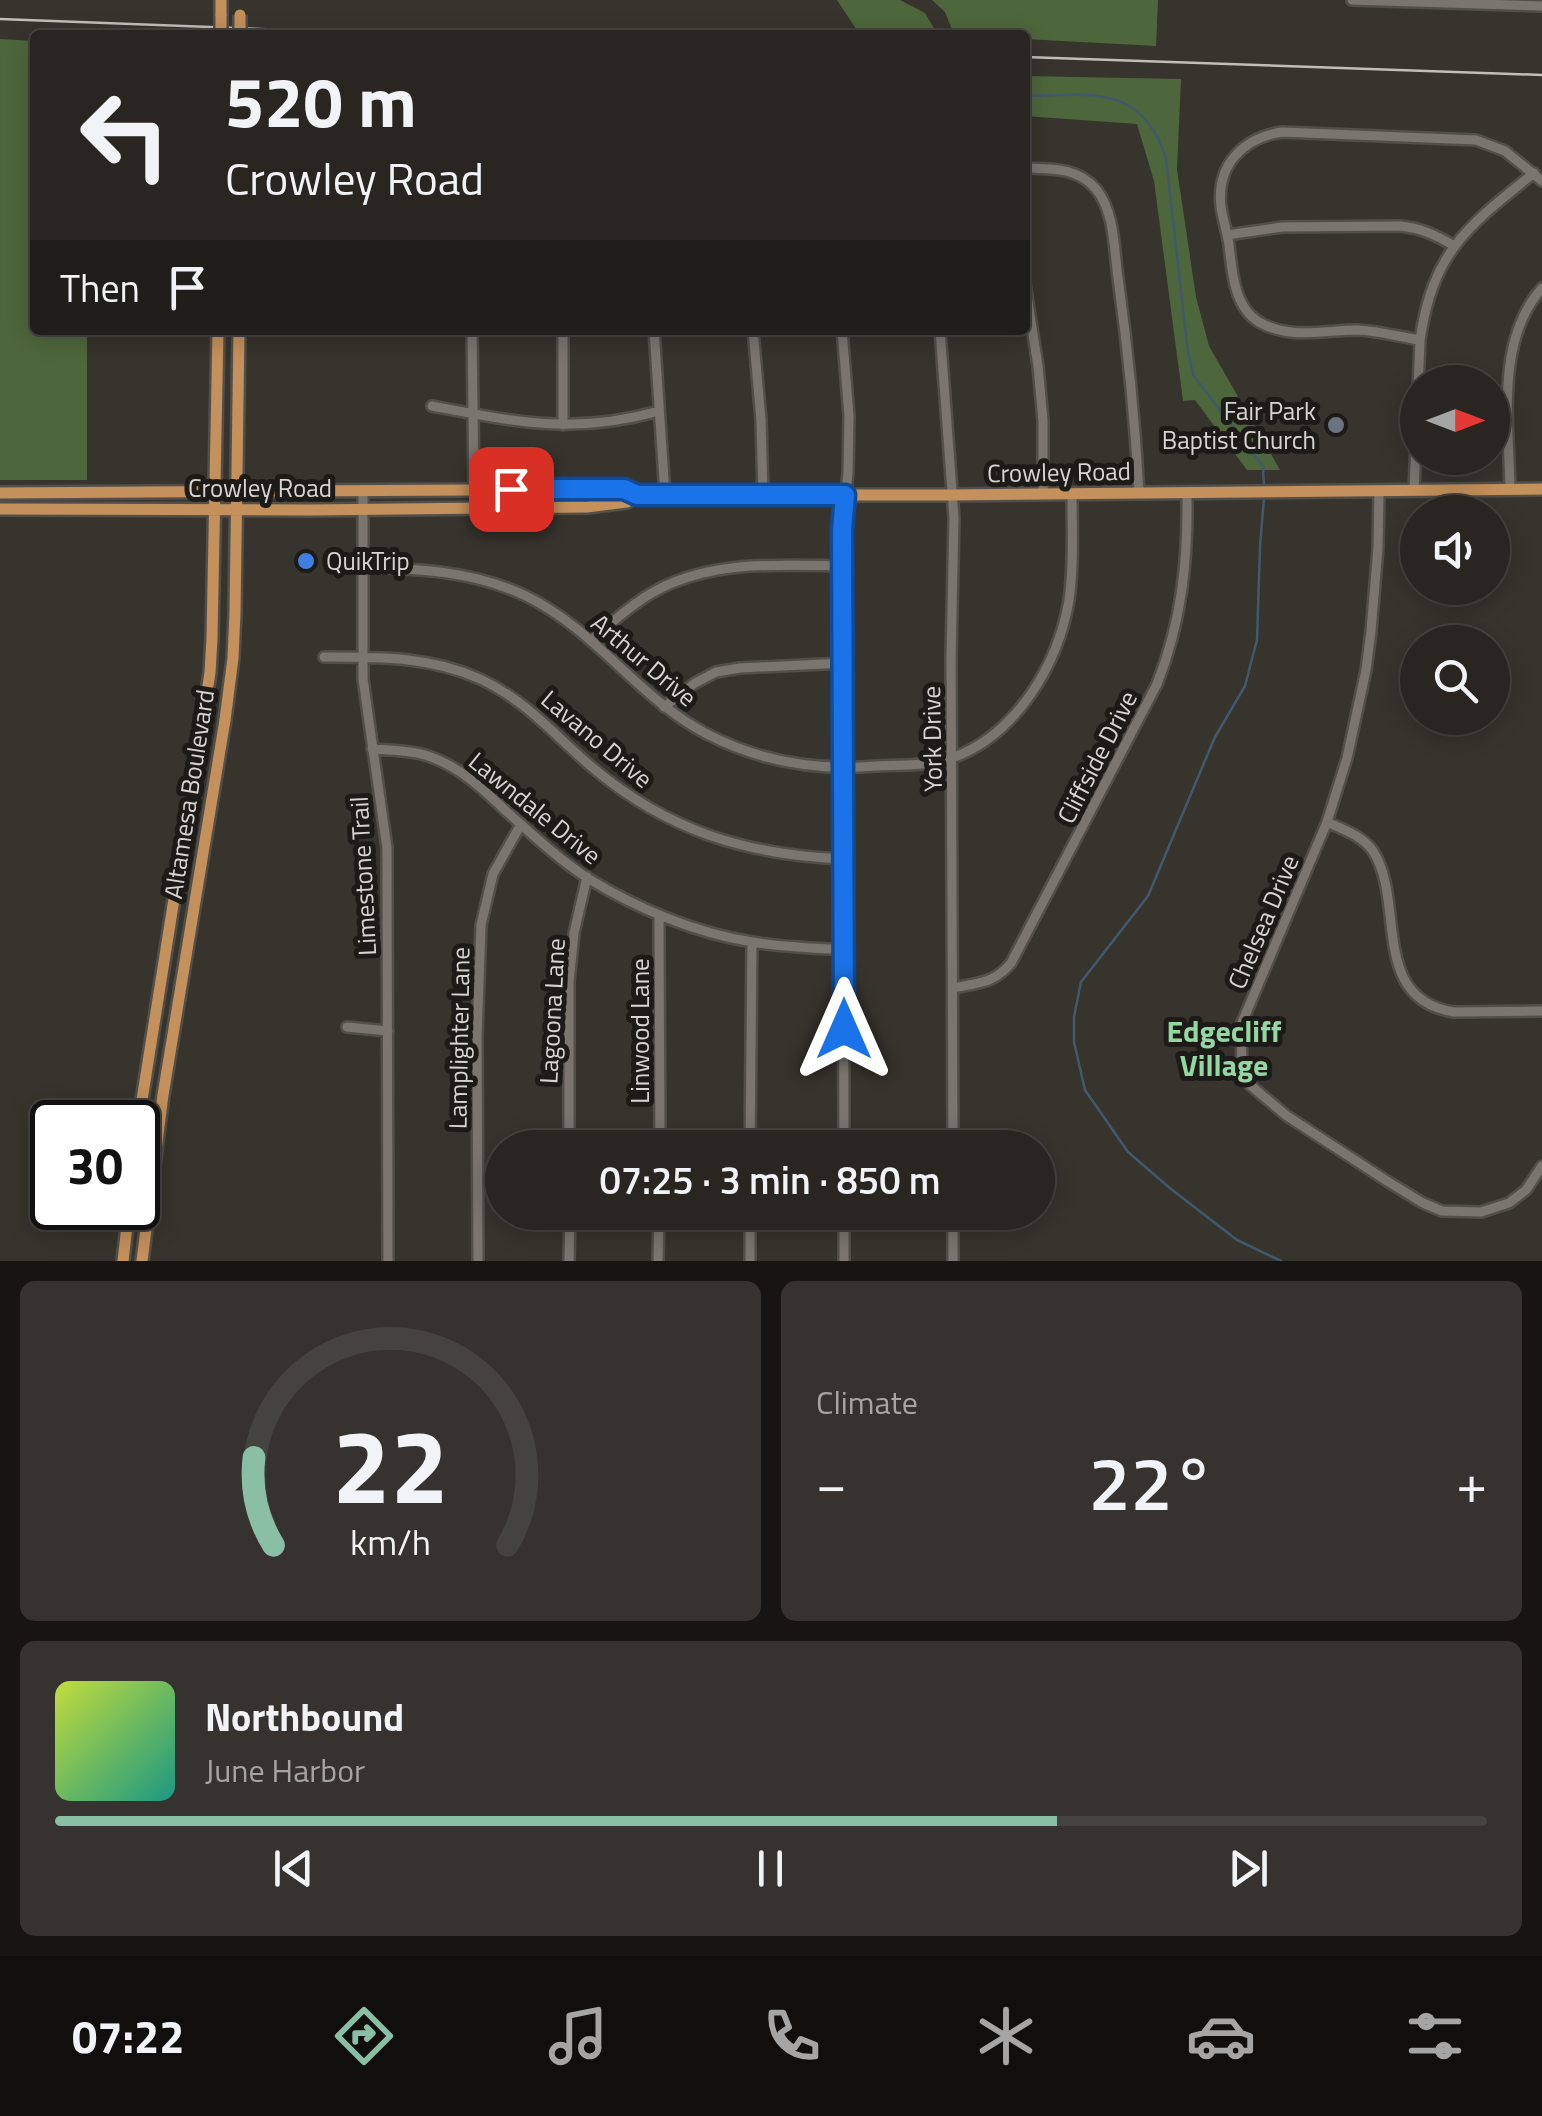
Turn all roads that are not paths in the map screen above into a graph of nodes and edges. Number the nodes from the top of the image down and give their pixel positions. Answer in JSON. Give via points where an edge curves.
{"nodes":[{"id":1,"x":221,"y":0,"type":"edge"},
{"id":2,"x":240,"y":0,"type":"edge"},
{"id":3,"x":1352,"y":0,"type":"edge"},
{"id":4,"x":1440,"y":2,"type":"edge"},
{"id":5,"x":1542,"y":6,"type":"edge"},
{"id":6,"x":220,"y":30,"type":"edge"},
{"id":7,"x":240,"y":30,"type":"edge"},
{"id":8,"x":1030,"y":168,"type":"edge"},
{"id":9,"x":1538,"y":177,"type":"edge"},
{"id":10,"x":1227,"y":235,"type":"junction"},
{"id":11,"x":1454,"y":246,"type":"junction"},
{"id":12,"x":1542,"y":288,"type":"edge"},
{"id":13,"x":1030,"y":320,"type":"edge"},
{"id":14,"x":218,"y":335,"type":"edge"},
{"id":15,"x":240,"y":335,"type":"edge"},
{"id":16,"x":472,"y":335,"type":"edge"},
{"id":17,"x":563,"y":335,"type":"edge"},
{"id":18,"x":654,"y":335,"type":"edge"},
{"id":19,"x":754,"y":335,"type":"edge"},
{"id":20,"x":842,"y":335,"type":"edge"},
{"id":21,"x":941,"y":335,"type":"edge"},
{"id":22,"x":1420,"y":340,"type":"junction"},
{"id":23,"x":432,"y":406,"type":"dead end"},
{"id":24,"x":659,"y":411,"type":"junction"},
{"id":25,"x":473,"y":414,"type":"junction"},
{"id":26,"x":563,"y":425,"type":"junction"},
{"id":27,"x":474,"y":488,"type":"junction"},
{"id":28,"x":1542,"y":489,"type":"edge"},
{"id":29,"x":363,"y":490,"type":"junction"},
{"id":30,"x":1414,"y":490,"type":"junction"},
{"id":31,"x":1510,"y":490,"type":"junction"},
{"id":32,"x":215,"y":491,"type":"junction"},
{"id":33,"x":236,"y":491,"type":"junction"},
{"id":34,"x":1379,"y":491,"type":"junction"},
{"id":35,"x":1139,"y":493,"type":"junction"},
{"id":36,"x":1188,"y":493,"type":"junction"},
{"id":37,"x":0,"y":494,"type":"edge"},
{"id":38,"x":1043,"y":494,"type":"junction"},
{"id":39,"x":1072,"y":494,"type":"junction"},
{"id":40,"x":637,"y":495,"type":"junction"},
{"id":41,"x":665,"y":495,"type":"junction"},
{"id":42,"x":763,"y":495,"type":"junction"},
{"id":43,"x":845,"y":495,"type":"junction"},
{"id":44,"x":951,"y":495,"type":"junction"},
{"id":45,"x":0,"y":509,"type":"edge"},
{"id":46,"x":215,"y":510,"type":"junction"},
{"id":47,"x":236,"y":510,"type":"junction"},
{"id":48,"x":363,"y":510,"type":"junction"},
{"id":49,"x":843,"y":566,"type":"junction"},
{"id":50,"x":363,"y":568,"type":"junction"},
{"id":51,"x":590,"y":640,"type":"junction"},
{"id":52,"x":324,"y":658,"type":"dead end"},
{"id":53,"x":362,"y":658,"type":"junction"},
{"id":54,"x":844,"y":663,"type":"junction"},
{"id":55,"x":209,"y":677,"type":"junction"},
{"id":56,"x":230,"y":680,"type":"junction"},
{"id":57,"x":664,"y":707,"type":"junction"},
{"id":58,"x":372,"y":749,"type":"junction"},
{"id":59,"x":952,"y":758,"type":"junction"},
{"id":60,"x":844,"y":767,"type":"junction"},
{"id":61,"x":1327,"y":822,"type":"junction"},
{"id":62,"x":521,"y":824,"type":"junction"},
{"id":63,"x":844,"y":859,"type":"junction"},
{"id":64,"x":587,"y":877,"type":"junction"},
{"id":65,"x":660,"y":914,"type":"junction"},
{"id":66,"x":752,"y":942,"type":"junction"},
{"id":67,"x":844,"y":950,"type":"junction"},
{"id":68,"x":162,"y":964,"type":"junction"},
{"id":69,"x":184,"y":968,"type":"junction"},
{"id":70,"x":953,"y":988,"type":"junction"},
{"id":71,"x":1542,"y":1012,"type":"edge"},
{"id":72,"x":346,"y":1027,"type":"dead end"},
{"id":73,"x":388,"y":1031,"type":"junction"},
{"id":74,"x":142,"y":1100,"type":"edge"},
{"id":75,"x":568,"y":1130,"type":"edge"},
{"id":76,"x":660,"y":1130,"type":"edge"},
{"id":77,"x":750,"y":1130,"type":"edge"},
{"id":78,"x":844,"y":1130,"type":"edge"},
{"id":79,"x":953,"y":1130,"type":"edge"},
{"id":80,"x":1542,"y":1166,"type":"edge"},
{"id":81,"x":127,"y":1230,"type":"edge"},
{"id":82,"x":570,"y":1230,"type":"edge"},
{"id":83,"x":659,"y":1230,"type":"edge"},
{"id":84,"x":750,"y":1230,"type":"edge"},
{"id":85,"x":844,"y":1230,"type":"edge"},
{"id":86,"x":953,"y":1230,"type":"edge"},
{"id":87,"x":123,"y":1261,"type":"edge"},
{"id":88,"x":142,"y":1261,"type":"edge"},
{"id":89,"x":388,"y":1261,"type":"edge"},
{"id":90,"x":478,"y":1261,"type":"edge"},
{"id":91,"x":570,"y":1261,"type":"edge"},
{"id":92,"x":658,"y":1261,"type":"edge"},
{"id":93,"x":750,"y":1261,"type":"edge"},
{"id":94,"x":844,"y":1261,"type":"edge"},
{"id":95,"x":953,"y":1261,"type":"edge"}],
"edges":[{"from":1,"to":6,"type":"main road","bridge":true},
{"from":2,"to":7,"type":"main road","bridge":true},
{"from":3,"to":4,"type":"street"},
{"from":4,"to":5,"type":"street"},
{"from":8,"to":35,"type":"street","via":[[1075,173],[1107,209]]},
{"from":9,"to":10,"type":"street","via":[[1506,151],[1460,138],[1263,136],[1230,162],[1221,204]]},
{"from":9,"to":11,"type":"street","via":[[1478,218]]},
{"from":10,"to":11,"type":"street","via":[[1282,227],[1400,226]]},
{"from":10,"to":22,"type":"street","via":[[1238,292],[1257,320],[1282,331],[1362,330]]},
{"from":11,"to":22,"type":"street","via":[[1432,286]]},
{"from":12,"to":31,"type":"street","via":[[1519,324],[1510,355]]},
{"from":13,"to":38,"type":"street"},
{"from":14,"to":32,"type":"main road","name":"Altamesa Boulevard"},
{"from":15,"to":33,"type":"main road","name":"Altamesa Boulevard"},
{"from":16,"to":25,"type":"street"},
{"from":17,"to":26,"type":"street"},
{"from":18,"to":24,"type":"street"},
{"from":19,"to":42,"type":"street"},
{"from":20,"to":43,"type":"street","via":[[849,416]]},
{"from":21,"to":44,"type":"street","name":"York Drive"},
{"from":22,"to":30,"type":"street"},
{"from":23,"to":25,"type":"street"},
{"from":24,"to":26,"type":"street"},
{"from":24,"to":41,"type":"street"},
{"from":25,"to":26,"type":"street"},
{"from":25,"to":27,"type":"street"},
{"from":27,"to":29,"type":"main road","name":"Crowley Road"},
{"from":27,"to":40,"type":"main road","name":"Crowley Road","via":[[624,489]]},
{"from":28,"to":31,"type":"main road","name":"Crowley Road"},
{"from":29,"to":33,"type":"main road","name":"Crowley Road"},
{"from":29,"to":48,"type":"street","name":"Limestone Trail"},
{"from":30,"to":31,"type":"main road","name":"Crowley Road"},
{"from":30,"to":34,"type":"main road","name":"Crowley Road"},
{"from":32,"to":33,"type":"main road","name":"Crowley Road"},
{"from":32,"to":37,"type":"main road","name":"Crowley Road"},
{"from":32,"to":46,"type":"main road","name":"Altamesa Boulevard"},
{"from":33,"to":47,"type":"main road","name":"Altamesa Boulevard"},
{"from":34,"to":36,"type":"main road","name":"Crowley Road"},
{"from":34,"to":61,"type":"street","name":"Chelsea Drive","via":[[1366,670]]},
{"from":35,"to":36,"type":"main road","name":"Crowley Road"},
{"from":35,"to":39,"type":"main road","name":"Crowley Road"},
{"from":36,"to":70,"type":"street","name":"Cliffside Drive","via":[[1183,598],[1158,684],[1011,963],[1000,976]]},
{"from":38,"to":39,"type":"main road","name":"Crowley Road"},
{"from":38,"to":44,"type":"main road","name":"Crowley Road"},
{"from":39,"to":59,"type":"street","name":"Arthur Drive","via":[[1068,604],[1051,658],[1008,721]]},
{"from":40,"to":41,"type":"main road","name":"Crowley Road"},
{"from":40,"to":48,"type":"main road","name":"Crowley Road","via":[[587,507]]},
{"from":41,"to":42,"type":"main road","name":"Crowley Road"},
{"from":42,"to":43,"type":"main road","name":"Crowley Road"},
{"from":43,"to":44,"type":"main road","name":"Crowley Road"},
{"from":43,"to":49,"type":"street"},
{"from":44,"to":59,"type":"street","name":"York Drive"},
{"from":45,"to":46,"type":"main road","name":"Crowley Road"},
{"from":46,"to":47,"type":"main road","name":"Crowley Road"},
{"from":46,"to":55,"type":"main road","name":"Altamesa Boulevard"},
{"from":47,"to":48,"type":"main road","name":"Crowley Road"},
{"from":47,"to":56,"type":"main road","name":"Altamesa Boulevard"},
{"from":48,"to":50,"type":"street","name":"Limestone Trail"},
{"from":49,"to":51,"type":"street","via":[[706,572],[656,591]]},
{"from":49,"to":54,"type":"street"},
{"from":50,"to":51,"type":"street","name":"Arthur Drive","via":[[432,569],[479,579],[528,597]]},
{"from":50,"to":53,"type":"street","name":"Limestone Trail"},
{"from":51,"to":57,"type":"street","name":"Arthur Drive"},
{"from":52,"to":53,"type":"street","name":"Lavano Drive"},
{"from":53,"to":58,"type":"street","name":"Limestone Trail"},
{"from":53,"to":63,"type":"street","name":"Lavano Drive","via":[[444,666],[513,696],[616,786],[681,825],[758,850]]},
{"from":54,"to":57,"type":"street","via":[[716,672]]},
{"from":54,"to":60,"type":"street"},
{"from":55,"to":56,"type":"main road"},
{"from":55,"to":68,"type":"main road","name":"Altamesa Boulevard"},
{"from":56,"to":69,"type":"main road","name":"Altamesa Boulevard"},
{"from":57,"to":60,"type":"street","name":"Arthur Drive","via":[[760,756]]},
{"from":58,"to":62,"type":"street","name":"Lawndale Drive","via":[[449,765]]},
{"from":58,"to":73,"type":"street","name":"Limestone Trail","via":[[387,848]]},
{"from":59,"to":60,"type":"street","name":"Arthur Drive"},
{"from":59,"to":70,"type":"street","name":"York Drive"},
{"from":60,"to":63,"type":"street"},
{"from":61,"to":71,"type":"street","via":[[1359,838],[1376,856],[1400,973],[1420,998],[1454,1012]]},
{"from":61,"to":80,"type":"street","name":"Chelsea Drive","via":[[1242,1025],[1247,1080],[1286,1116],[1442,1211],[1481,1212],[1509,1204]]},
{"from":62,"to":64,"type":"street","name":"Lawndale Drive"},
{"from":62,"to":90,"type":"street","name":"Lamplighter Lane","via":[[492,874],[481,925]]},
{"from":63,"to":67,"type":"street"},
{"from":64,"to":65,"type":"street","name":"Lawndale Drive"},
{"from":64,"to":75,"type":"street","name":"Lagoona Lane","via":[[569,982]]},
{"from":65,"to":66,"type":"street","name":"Lawndale Drive"},
{"from":65,"to":76,"type":"street","name":"Linwood Lane"},
{"from":66,"to":67,"type":"street","name":"Lawndale Drive"},
{"from":66,"to":77,"type":"street"},
{"from":67,"to":78,"type":"street"},
{"from":68,"to":69,"type":"main road"},
{"from":68,"to":74,"type":"main road","name":"Altamesa Boulevard"},
{"from":69,"to":88,"type":"main road","name":"Altamesa Boulevard"},
{"from":70,"to":79,"type":"street","name":"York Drive"},
{"from":72,"to":73,"type":"street"},
{"from":73,"to":89,"type":"street","name":"Limestone Trail"},
{"from":81,"to":87,"type":"main road"},
{"from":82,"to":91,"type":"street"},
{"from":83,"to":92,"type":"street"},
{"from":84,"to":93,"type":"street"},
{"from":85,"to":94,"type":"street"},
{"from":86,"to":95,"type":"street"}]}
